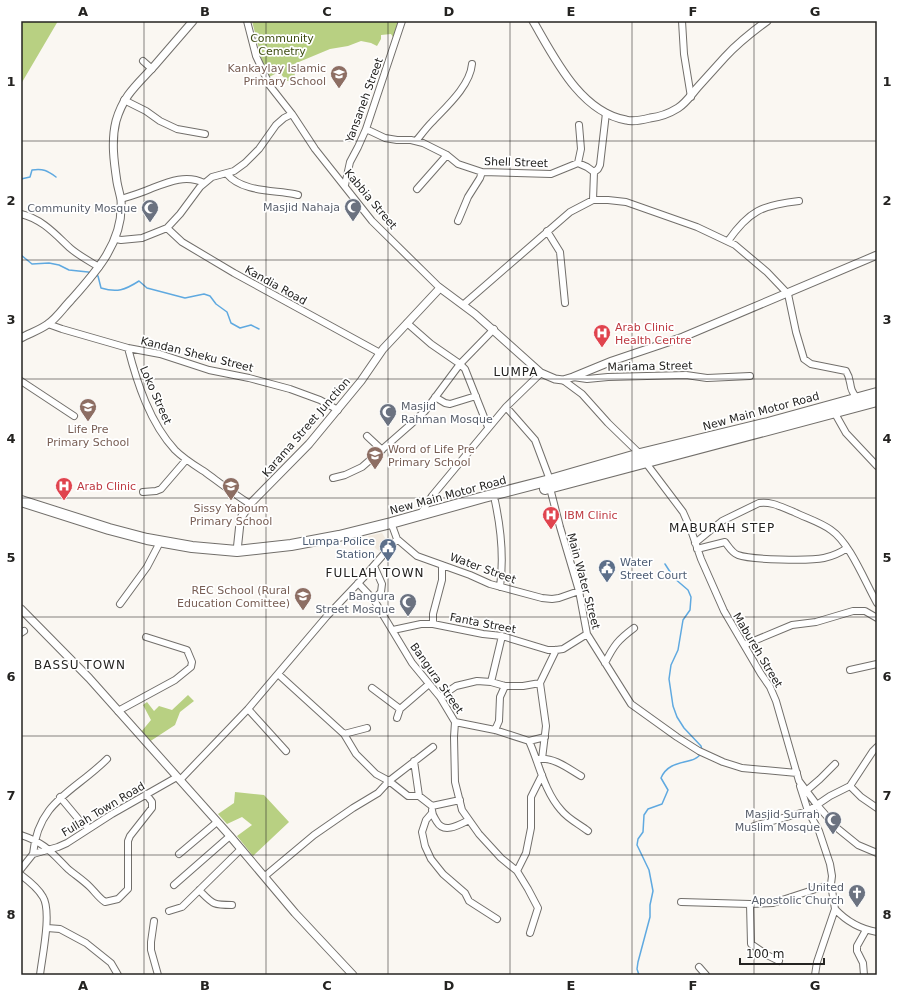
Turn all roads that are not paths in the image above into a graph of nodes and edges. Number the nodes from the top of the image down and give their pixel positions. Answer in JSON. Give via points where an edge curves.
{"nodes":[{"id":1,"x":194,"y":21,"type":"edge"},
{"id":2,"x":247,"y":21,"type":"edge"},
{"id":3,"x":402,"y":21,"type":"edge"},
{"id":4,"x":533,"y":21,"type":"edge"},
{"id":5,"x":682,"y":21,"type":"edge"},
{"id":6,"x":767,"y":21,"type":"edge"},
{"id":7,"x":143,"y":61,"type":"dead end"},
{"id":8,"x":472,"y":64,"type":"dead end"},
{"id":9,"x":152,"y":69,"type":"junction"},
{"id":10,"x":691,"y":97,"type":"junction"},
{"id":11,"x":124,"y":100,"type":"junction"},
{"id":12,"x":606,"y":113,"type":"junction"},
{"id":13,"x":292,"y":114,"type":"junction"},
{"id":14,"x":579,"y":125,"type":"dead end"},
{"id":15,"x":366,"y":129,"type":"junction"},
{"id":16,"x":205,"y":134,"type":"dead end"},
{"id":17,"x":416,"y":141,"type":"junction"},
{"id":18,"x":447,"y":155,"type":"junction"},
{"id":19,"x":578,"y":163,"type":"junction"},
{"id":20,"x":482,"y":172,"type":"junction"},
{"id":21,"x":594,"y":172,"type":"junction"},
{"id":22,"x":227,"y":174,"type":"junction"},
{"id":23,"x":204,"y":184,"type":"junction"},
{"id":24,"x":345,"y":185,"type":"junction"},
{"id":25,"x":417,"y":189,"type":"dead end"},
{"id":26,"x":298,"y":195,"type":"dead end"},
{"id":27,"x":121,"y":199,"type":"junction"},
{"id":28,"x":592,"y":200,"type":"junction"},
{"id":29,"x":799,"y":201,"type":"dead end"},
{"id":30,"x":21,"y":214,"type":"edge"},
{"id":31,"x":458,"y":220,"type":"dead end"},
{"id":32,"x":167,"y":228,"type":"junction"},
{"id":33,"x":547,"y":231,"type":"junction"},
{"id":34,"x":116,"y":238,"type":"junction"},
{"id":35,"x":728,"y":241,"type":"junction"},
{"id":36,"x":877,"y":256,"type":"edge"},
{"id":37,"x":99,"y":267,"type":"junction"},
{"id":38,"x":440,"y":288,"type":"junction"},
{"id":39,"x":788,"y":294,"type":"junction"},
{"id":40,"x":564,"y":303,"type":"dead end"},
{"id":41,"x":464,"y":304,"type":"junction"},
{"id":42,"x":407,"y":323,"type":"junction"},
{"id":43,"x":48,"y":324,"type":"junction"},
{"id":44,"x":494,"y":329,"type":"junction"},
{"id":45,"x":21,"y":338,"type":"edge"},
{"id":46,"x":128,"y":348,"type":"junction"},
{"id":47,"x":380,"y":353,"type":"junction"},
{"id":48,"x":460,"y":364,"type":"junction"},
{"id":49,"x":542,"y":373,"type":"junction"},
{"id":50,"x":750,"y":376,"type":"dead end"},
{"id":51,"x":573,"y":377,"type":"junction"},
{"id":52,"x":564,"y":380,"type":"junction"},
{"id":53,"x":21,"y":382,"type":"edge"},
{"id":54,"x":877,"y":393,"type":"edge"},
{"id":55,"x":476,"y":396,"type":"junction"},
{"id":56,"x":435,"y":397,"type":"junction"},
{"id":57,"x":857,"y":398,"type":"junction"},
{"id":58,"x":877,"y":401,"type":"edge"},
{"id":59,"x":506,"y":407,"type":"junction"},
{"id":60,"x":832,"y":409,"type":"junction"},
{"id":61,"x":338,"y":410,"type":"junction"},
{"id":62,"x":74,"y":416,"type":"dead end"},
{"id":63,"x":488,"y":427,"type":"junction"},
{"id":64,"x":367,"y":436,"type":"dead end"},
{"id":65,"x":382,"y":450,"type":"junction"},
{"id":66,"x":643,"y":459,"type":"junction"},
{"id":67,"x":186,"y":460,"type":"junction"},
{"id":68,"x":876,"y":465,"type":"edge"},
{"id":69,"x":333,"y":478,"type":"dead end"},
{"id":70,"x":550,"y":484,"type":"junction"},
{"id":71,"x":143,"y":492,"type":"dead end"},
{"id":72,"x":21,"y":501,"type":"edge"},
{"id":73,"x":495,"y":501,"type":"junction"},
{"id":74,"x":250,"y":504,"type":"junction"},
{"id":75,"x":21,"y":506,"type":"edge"},
{"id":76,"x":420,"y":515,"type":"junction"},
{"id":77,"x":393,"y":528,"type":"junction"},
{"id":78,"x":397,"y":539,"type":"junction"},
{"id":79,"x":158,"y":546,"type":"junction"},
{"id":80,"x":696,"y":546,"type":"junction"},
{"id":81,"x":847,"y":548,"type":"junction"},
{"id":82,"x":237,"y":551,"type":"junction"},
{"id":83,"x":442,"y":565,"type":"junction"},
{"id":84,"x":374,"y":566,"type":"junction"},
{"id":85,"x":358,"y":583,"type":"junction"},
{"id":86,"x":500,"y":587,"type":"junction"},
{"id":87,"x":579,"y":591,"type":"junction"},
{"id":88,"x":374,"y":600,"type":"junction"},
{"id":89,"x":877,"y":603,"type":"edge"},
{"id":90,"x":120,"y":604,"type":"dead end"},
{"id":91,"x":21,"y":610,"type":"edge"},
{"id":92,"x":877,"y":618,"type":"edge"},
{"id":93,"x":433,"y":624,"type":"junction"},
{"id":94,"x":634,"y":628,"type":"dead end"},
{"id":95,"x":393,"y":630,"type":"junction"},
{"id":96,"x":587,"y":634,"type":"junction"},
{"id":97,"x":502,"y":636,"type":"junction"},
{"id":98,"x":146,"y":637,"type":"dead end"},
{"id":99,"x":744,"y":645,"type":"junction"},
{"id":100,"x":556,"y":650,"type":"junction"},
{"id":101,"x":606,"y":663,"type":"junction"},
{"id":102,"x":877,"y":664,"type":"edge"},
{"id":103,"x":850,"y":670,"type":"dead end"},
{"id":104,"x":278,"y":674,"type":"junction"},
{"id":105,"x":492,"y":682,"type":"junction"},
{"id":106,"x":540,"y":683,"type":"junction"},
{"id":107,"x":429,"y":684,"type":"junction"},
{"id":108,"x":505,"y":686,"type":"junction"},
{"id":109,"x":372,"y":688,"type":"dead end"},
{"id":110,"x":440,"y":697,"type":"junction"},
{"id":111,"x":248,"y":709,"type":"junction"},
{"id":112,"x":400,"y":709,"type":"junction"},
{"id":113,"x":118,"y":711,"type":"junction"},
{"id":114,"x":397,"y":718,"type":"dead end"},
{"id":115,"x":455,"y":722,"type":"junction"},
{"id":116,"x":367,"y":728,"type":"dead end"},
{"id":117,"x":495,"y":730,"type":"junction"},
{"id":118,"x":344,"y":734,"type":"junction"},
{"id":119,"x":545,"y":737,"type":"junction"},
{"id":120,"x":529,"y":741,"type":"junction"},
{"id":121,"x":432,"y":747,"type":"dead end"},
{"id":122,"x":877,"y":747,"type":"edge"},
{"id":123,"x":286,"y":752,"type":"dead end"},
{"id":124,"x":107,"y":759,"type":"dead end"},
{"id":125,"x":540,"y":759,"type":"junction"},
{"id":126,"x":414,"y":761,"type":"junction"},
{"id":127,"x":835,"y":764,"type":"dead end"},
{"id":128,"x":797,"y":773,"type":"junction"},
{"id":129,"x":542,"y":775,"type":"junction"},
{"id":130,"x":581,"y":776,"type":"dead end"},
{"id":131,"x":178,"y":778,"type":"junction"},
{"id":132,"x":389,"y":781,"type":"junction"},
{"id":133,"x":799,"y":781,"type":"junction"},
{"id":134,"x":850,"y":786,"type":"junction"},
{"id":135,"x":806,"y":790,"type":"junction"},
{"id":136,"x":146,"y":794,"type":"junction"},
{"id":137,"x":419,"y":796,"type":"junction"},
{"id":138,"x":60,"y":797,"type":"junction"},
{"id":139,"x":460,"y":800,"type":"junction"},
{"id":140,"x":817,"y":805,"type":"junction"},
{"id":141,"x":432,"y":806,"type":"junction"},
{"id":142,"x":877,"y":808,"type":"edge"},
{"id":143,"x":808,"y":811,"type":"junction"},
{"id":144,"x":432,"y":813,"type":"junction"},
{"id":145,"x":469,"y":820,"type":"junction"},
{"id":146,"x":217,"y":822,"type":"junction"},
{"id":147,"x":754,"y":826,"type":"dead end"},
{"id":148,"x":89,"y":828,"type":"junction"},
{"id":149,"x":588,"y":831,"type":"dead end"},
{"id":150,"x":21,"y":835,"type":"edge"},
{"id":151,"x":230,"y":836,"type":"junction"},
{"id":152,"x":34,"y":839,"type":"junction"},
{"id":153,"x":49,"y":848,"type":"junction"},
{"id":154,"x":241,"y":849,"type":"junction"},
{"id":155,"x":877,"y":853,"type":"edge"},
{"id":156,"x":33,"y":854,"type":"junction"},
{"id":157,"x":179,"y":854,"type":"dead end"},
{"id":158,"x":21,"y":869,"type":"edge"},
{"id":159,"x":517,"y":871,"type":"junction"},
{"id":160,"x":21,"y":875,"type":"edge"},
{"id":161,"x":265,"y":876,"type":"junction"},
{"id":162,"x":831,"y":884,"type":"junction"},
{"id":163,"x":174,"y":885,"type":"dead end"},
{"id":164,"x":199,"y":890,"type":"junction"},
{"id":165,"x":681,"y":902,"type":"dead end"},
{"id":166,"x":750,"y":904,"type":"junction"},
{"id":167,"x":232,"y":905,"type":"dead end"},
{"id":168,"x":835,"y":909,"type":"junction"},
{"id":169,"x":169,"y":911,"type":"dead end"},
{"id":170,"x":497,"y":919,"type":"dead end"},
{"id":171,"x":154,"y":921,"type":"dead end"},
{"id":172,"x":47,"y":928,"type":"junction"},
{"id":173,"x":866,"y":930,"type":"junction"},
{"id":174,"x":877,"y":932,"type":"edge"},
{"id":175,"x":530,"y":933,"type":"dead end"},
{"id":176,"x":779,"y":962,"type":"dead end"},
{"id":177,"x":699,"y":967,"type":"dead end"},
{"id":178,"x":40,"y":975,"type":"edge"},
{"id":179,"x":118,"y":975,"type":"edge"},
{"id":180,"x":158,"y":975,"type":"edge"},
{"id":181,"x":353,"y":975,"type":"edge"},
{"id":182,"x":706,"y":975,"type":"edge"},
{"id":183,"x":815,"y":975,"type":"edge"},
{"id":184,"x":864,"y":975,"type":"edge"}],
"edges":[{"from":1,"to":9,"type":"street"},
{"from":2,"to":13,"type":"street","name":"Kabbia Street","via":[[262,71],[270,86]]},
{"from":3,"to":15,"type":"street","name":"Yansaneh Street"},
{"from":4,"to":12,"type":"street","via":[[570,82],[588,101]]},
{"from":5,"to":10,"type":"street"},
{"from":6,"to":10,"type":"street","via":[[727,55]]},
{"from":7,"to":9,"type":"street"},
{"from":8,"to":17,"type":"street","via":[[471,71],[451,102]]},
{"from":9,"to":11,"type":"street"},
{"from":10,"to":12,"type":"street","via":[[678,108],[658,117],[626,120]]},
{"from":11,"to":16,"type":"street","via":[[177,130]]},
{"from":11,"to":27,"type":"street","via":[[114,136]]},
{"from":12,"to":21,"type":"street","via":[[600,165]]},
{"from":13,"to":22,"type":"street","via":[[276,125],[260,149],[245,163]]},
{"from":13,"to":24,"type":"street","name":"Kabbia Street","via":[[315,149]]},
{"from":14,"to":19,"type":"street","via":[[581,149]]},
{"from":15,"to":17,"type":"street","name":"Shell Street","via":[[385,138]]},
{"from":15,"to":24,"type":"street","name":"Yansaneh Street","via":[[350,162]]},
{"from":17,"to":18,"type":"street","name":"Shell Street"},
{"from":18,"to":20,"type":"street","name":"Shell Street","via":[[458,164]]},
{"from":18,"to":25,"type":"street"},
{"from":19,"to":20,"type":"street","name":"Shell Street","via":[[551,174]]},
{"from":19,"to":21,"type":"street"},
{"from":20,"to":31,"type":"street"},
{"from":21,"to":28,"type":"street"},
{"from":22,"to":23,"type":"street","via":[[212,177]]},
{"from":22,"to":26,"type":"street","via":[[231,179],[262,190]]},
{"from":23,"to":27,"type":"street","via":[[197,180],[175,180]]},
{"from":23,"to":32,"type":"street"},
{"from":24,"to":38,"type":"street","name":"Kabbia Street","via":[[372,221]]},
{"from":27,"to":34,"type":"street"},
{"from":28,"to":33,"type":"street","via":[[570,212]]},
{"from":28,"to":35,"type":"street","via":[[626,202],[697,227]]},
{"from":29,"to":35,"type":"street","via":[[777,204],[756,212],[745,220]]},
{"from":30,"to":37,"type":"street","via":[[39,221],[70,248]]},
{"from":32,"to":34,"type":"street","via":[[142,238]]},
{"from":32,"to":47,"type":"street","name":"Kandia Road","via":[[182,242],[234,273]]},
{"from":33,"to":40,"type":"street","via":[[560,252]]},
{"from":33,"to":41,"type":"street"},
{"from":34,"to":37,"type":"street","via":[[112,249]]},
{"from":35,"to":39,"type":"street","via":[[767,272]]},
{"from":36,"to":39,"type":"street"},
{"from":37,"to":43,"type":"street"},
{"from":38,"to":41,"type":"street","name":"Kabbia Street"},
{"from":38,"to":42,"type":"street","name":"Karama Street Junction"},
{"from":39,"to":51,"type":"street","via":[[683,337]]},
{"from":39,"to":57,"type":"street","via":[[804,359],[811,364],[846,371],[851,392]]},
{"from":41,"to":44,"type":"street","name":"Kabbia Street"},
{"from":42,"to":47,"type":"street","name":"Karama Street Junction"},
{"from":42,"to":48,"type":"street"},
{"from":43,"to":45,"type":"street"},
{"from":43,"to":46,"type":"street","name":"Kandan Sheku Street"},
{"from":44,"to":48,"type":"street"},
{"from":44,"to":49,"type":"street","name":"Kabbia Street"},
{"from":46,"to":61,"type":"street","name":"Kandan Sheku Street","via":[[160,354],[209,370],[290,389]]},
{"from":46,"to":67,"type":"street","name":"Loko Street","via":[[152,415],[162,433]]},
{"from":47,"to":61,"type":"street","name":"Karama Street Junction"},
{"from":48,"to":55,"type":"street","via":[[465,369]]},
{"from":48,"to":56,"type":"street"},
{"from":49,"to":52,"type":"street"},
{"from":49,"to":59,"type":"street"},
{"from":50,"to":51,"type":"street","name":"Mariama Street","via":[[713,378],[686,375],[587,379]]},
{"from":51,"to":52,"type":"street"},
{"from":52,"to":66,"type":"street","name":"Mabureh Street","via":[[582,394]]},
{"from":53,"to":62,"type":"street"},
{"from":54,"to":57,"type":"highway","name":"New Main Motor Road"},
{"from":55,"to":56,"type":"street","via":[[450,404]]},
{"from":55,"to":63,"type":"street"},
{"from":56,"to":65,"type":"street","via":[[425,411]]},
{"from":57,"to":60,"type":"highway","name":"New Main Motor Road"},
{"from":58,"to":60,"type":"highway","name":"New Main Motor Road"},
{"from":59,"to":63,"type":"street"},
{"from":59,"to":70,"type":"street","name":"Main Water Street","via":[[535,440]]},
{"from":60,"to":66,"type":"highway","name":"New Main Motor Road","via":[[768,423]]},
{"from":60,"to":68,"type":"street","via":[[846,433]]},
{"from":61,"to":74,"type":"street","name":"Karama Street Junction"},
{"from":63,"to":76,"type":"street","via":[[432,496]]},
{"from":64,"to":65,"type":"street"},
{"from":65,"to":69,"type":"street","via":[[362,467]]},
{"from":66,"to":70,"type":"highway","name":"New Main Motor Road"},
{"from":66,"to":80,"type":"street","name":"Mabureh Street","via":[[683,512]]},
{"from":67,"to":71,"type":"street","via":[[161,489]]},
{"from":67,"to":74,"type":"street","name":"Loko Street"},
{"from":70,"to":73,"type":"highway","name":"New Main Motor Road"},
{"from":70,"to":76,"type":"highway","name":"New Main Motor Road","via":[[484,497]]},
{"from":70,"to":87,"type":"street","name":"Main Water Street"},
{"from":72,"to":82,"type":"highway","name":"New Main Motor Road","via":[[148,539],[192,547]]},
{"from":73,"to":77,"type":"highway","name":"New Main Motor Road"},
{"from":73,"to":86,"type":"street","via":[[502,548]]},
{"from":74,"to":82,"type":"street","name":"Karama Street Junction","via":[[240,523]]},
{"from":75,"to":79,"type":"highway","name":"New Main Motor Road","via":[[105,533]]},
{"from":76,"to":82,"type":"highway","name":"New Main Motor Road","via":[[339,536]]},
{"from":77,"to":78,"type":"street","name":"Water Street"},
{"from":77,"to":79,"type":"highway","name":"New Main Motor Road","via":[[292,550],[237,556]]},
{"from":78,"to":83,"type":"street","name":"Water Street","via":[[417,556]]},
{"from":78,"to":84,"type":"street","name":"Fullah Town Road"},
{"from":79,"to":90,"type":"street","via":[[147,567]]},
{"from":80,"to":81,"type":"street","via":[[725,542],[734,553],[744,557],[817,559]]},
{"from":80,"to":81,"type":"street","via":[[722,521],[766,502],[821,524],[839,536]]},
{"from":80,"to":99,"type":"street","name":"Mabureh Street","via":[[724,611]]},
{"from":81,"to":89,"type":"street"},
{"from":83,"to":86,"type":"street","name":"Water Street"},
{"from":83,"to":93,"type":"street","via":[[442,580],[433,614]]},
{"from":84,"to":85,"type":"street","name":"Fullah Town Road"},
{"from":84,"to":88,"type":"street","via":[[382,584],[381,592]]},
{"from":85,"to":88,"type":"street","name":"Bangura Street"},
{"from":85,"to":104,"type":"street","name":"Fullah Town Road"},
{"from":86,"to":87,"type":"street","name":"Water Street","via":[[552,599]]},
{"from":87,"to":96,"type":"street","name":"Main Water Street"},
{"from":88,"to":95,"type":"street","name":"Bangura Street"},
{"from":91,"to":113,"type":"street"},
{"from":92,"to":99,"type":"street","via":[[859,610],[792,625]]},
{"from":93,"to":95,"type":"street","name":"Fanta Street"},
{"from":93,"to":97,"type":"street","name":"Fanta Street"},
{"from":94,"to":101,"type":"street","via":[[615,644]]},
{"from":95,"to":107,"type":"street","name":"Bangura Street","via":[[412,663]]},
{"from":96,"to":100,"type":"street","via":[[563,649]]},
{"from":96,"to":101,"type":"street","name":"Main Water Street"},
{"from":97,"to":100,"type":"street","name":"Fanta Street","via":[[548,650]]},
{"from":97,"to":105,"type":"street"},
{"from":98,"to":113,"type":"street","via":[[188,650],[192,667],[175,680]]},
{"from":99,"to":128,"type":"street","name":"Mabureh Street","via":[[776,701]]},
{"from":100,"to":106,"type":"street"},
{"from":101,"to":128,"type":"street","name":"Main Water Street","via":[[631,704],[699,751],[742,768]]},
{"from":102,"to":103,"type":"street"},
{"from":104,"to":111,"type":"street","name":"Fullah Town Road"},
{"from":104,"to":118,"type":"street"},
{"from":105,"to":108,"type":"street"},
{"from":105,"to":110,"type":"street","via":[[477,681],[456,686]]},
{"from":106,"to":108,"type":"street"},
{"from":106,"to":119,"type":"street","via":[[546,726]]},
{"from":107,"to":110,"type":"street","name":"Bangura Street"},
{"from":107,"to":112,"type":"street"},
{"from":108,"to":117,"type":"street","via":[[500,697],[499,720]]},
{"from":109,"to":112,"type":"street"},
{"from":110,"to":115,"type":"street","name":"Bangura Street"},
{"from":111,"to":123,"type":"street"},
{"from":111,"to":131,"type":"street","name":"Fullah Town Road"},
{"from":112,"to":114,"type":"street"},
{"from":113,"to":131,"type":"street"},
{"from":115,"to":117,"type":"street"},
{"from":115,"to":139,"type":"street","name":"Bangura Street","via":[[455,782]]},
{"from":116,"to":118,"type":"street"},
{"from":117,"to":120,"type":"street"},
{"from":118,"to":132,"type":"street","via":[[367,766]]},
{"from":119,"to":120,"type":"street"},
{"from":119,"to":125,"type":"street"},
{"from":120,"to":125,"type":"street"},
{"from":121,"to":126,"type":"street"},
{"from":122,"to":134,"type":"street"},
{"from":124,"to":138,"type":"street"},
{"from":125,"to":129,"type":"street"},
{"from":125,"to":130,"type":"street","via":[[557,762]]},
{"from":126,"to":132,"type":"street"},
{"from":126,"to":137,"type":"street"},
{"from":127,"to":135,"type":"street"},
{"from":128,"to":133,"type":"street","name":"Mabureh Street"},
{"from":129,"to":149,"type":"street","via":[[560,809]]},
{"from":129,"to":159,"type":"street","via":[[531,798],[531,828],[526,853]]},
{"from":131,"to":136,"type":"street","name":"Fullah Town Road"},
{"from":131,"to":146,"type":"street"},
{"from":132,"to":137,"type":"street","via":[[408,796]]},
{"from":132,"to":161,"type":"street","via":[[378,793],[314,835]]},
{"from":133,"to":135,"type":"street","name":"Mabureh Street"},
{"from":133,"to":143,"type":"street"},
{"from":134,"to":140,"type":"street"},
{"from":134,"to":142,"type":"street"},
{"from":135,"to":140,"type":"street","name":"Mabureh Street"},
{"from":136,"to":148,"type":"street","name":"Fullah Town Road"},
{"from":136,"to":153,"type":"street","via":[[152,802],[152,808],[130,836],[128,889],[118,899],[105,902],[101,900]]},
{"from":137,"to":141,"type":"street"},
{"from":138,"to":148,"type":"street"},
{"from":138,"to":152,"type":"street","via":[[41,822]]},
{"from":139,"to":141,"type":"street"},
{"from":139,"to":145,"type":"street","name":"Bangura Street","via":[[462,810]]},
{"from":140,"to":143,"type":"street"},
{"from":140,"to":155,"type":"street","name":"Mabureh Street","via":[[852,841],[864,849]]},
{"from":141,"to":144,"type":"street"},
{"from":143,"to":147,"type":"street"},
{"from":143,"to":162,"type":"street","via":[[824,844],[830,864]]},
{"from":144,"to":145,"type":"street","via":[[443,828],[454,827]]},
{"from":144,"to":170,"type":"street","via":[[426,820],[422,832],[431,859],[443,874],[465,893],[469,901]]},
{"from":145,"to":159,"type":"street","name":"Bangura Street","via":[[501,858]]},
{"from":146,"to":151,"type":"street"},
{"from":146,"to":157,"type":"street"},
{"from":148,"to":153,"type":"street","name":"Fullah Town Road","via":[[67,843]]},
{"from":150,"to":152,"type":"street"},
{"from":151,"to":154,"type":"street"},
{"from":151,"to":163,"type":"street"},
{"from":152,"to":153,"type":"street"},
{"from":152,"to":156,"type":"street"},
{"from":153,"to":156,"type":"street","name":"Fullah Town Road"},
{"from":154,"to":161,"type":"street"},
{"from":154,"to":164,"type":"street"},
{"from":156,"to":158,"type":"street"},
{"from":159,"to":175,"type":"street","name":"Bangura Street","via":[[538,908]]},
{"from":160,"to":172,"type":"street","via":[[44,898]]},
{"from":161,"to":181,"type":"street","via":[[295,913]]},
{"from":162,"to":166,"type":"street","via":[[780,901]]},
{"from":162,"to":168,"type":"street"},
{"from":164,"to":167,"type":"street","via":[[213,904]]},
{"from":164,"to":169,"type":"street","via":[[182,907]]},
{"from":165,"to":166,"type":"street"},
{"from":166,"to":176,"type":"street","via":[[751,944]]},
{"from":168,"to":173,"type":"street","via":[[848,922]]},
{"from":168,"to":183,"type":"street"},
{"from":171,"to":180,"type":"street","via":[[151,950]]},
{"from":172,"to":178,"type":"street"},
{"from":172,"to":179,"type":"street","via":[[60,929],[86,943],[112,963]]},
{"from":173,"to":174,"type":"street"},
{"from":173,"to":184,"type":"street","via":[[857,946]]},
{"from":177,"to":182,"type":"street"}]}
